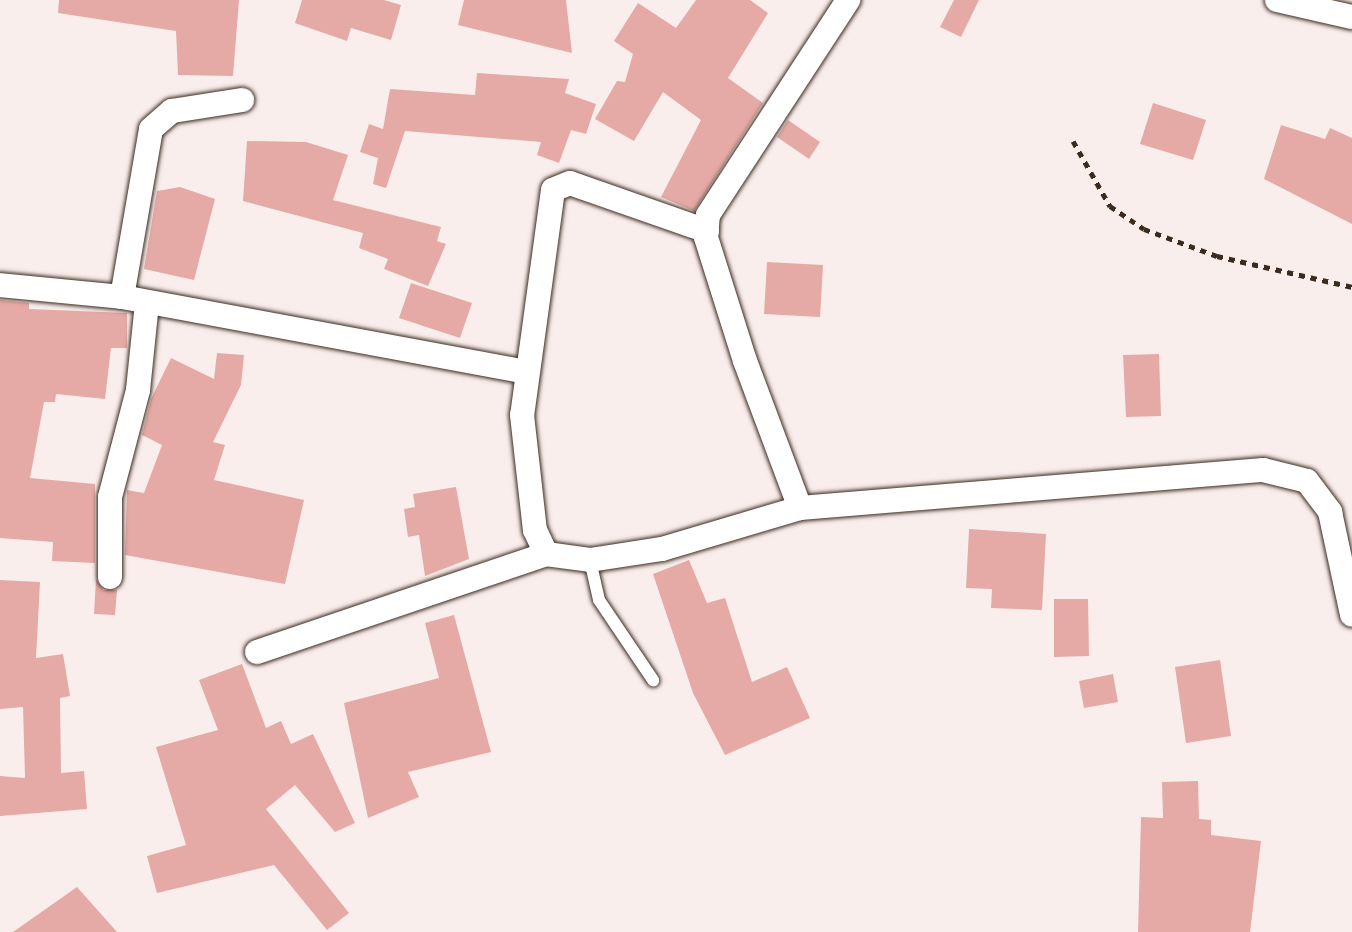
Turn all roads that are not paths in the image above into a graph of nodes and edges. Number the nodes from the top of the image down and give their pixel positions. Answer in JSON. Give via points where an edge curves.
{"nodes":[{"id":1,"x":848,"y":0,"type":"edge"},
{"id":2,"x":1277,"y":0,"type":"edge"},
{"id":3,"x":1352,"y":17,"type":"edge"},
{"id":4,"x":242,"y":100,"type":"dead end"},
{"id":5,"x":707,"y":231,"type":"junction"},
{"id":6,"x":0,"y":285,"type":"edge"},
{"id":7,"x":122,"y":297,"type":"junction"},
{"id":8,"x":147,"y":303,"type":"junction"},
{"id":9,"x":527,"y":372,"type":"junction"},
{"id":10,"x":800,"y":508,"type":"junction"},
{"id":11,"x":546,"y":554,"type":"junction"},
{"id":12,"x":590,"y":560,"type":"junction"},
{"id":13,"x":110,"y":577,"type":"dead end"},
{"id":14,"x":1352,"y":615,"type":"edge"},
{"id":15,"x":257,"y":652,"type":"dead end"},
{"id":16,"x":653,"y":680,"type":"dead end"}],
"edges":[{"from":1,"to":5,"type":"street","via":[[715,198]]},
{"from":2,"to":3,"type":"street"},
{"from":4,"to":7,"type":"street","via":[[172,111],[151,129]]},
{"from":5,"to":9,"type":"street","via":[[651,207],[557,184]]},
{"from":5,"to":10,"type":"street"},
{"from":6,"to":7,"type":"street"},
{"from":7,"to":8,"type":"street"},
{"from":8,"to":9,"type":"street"},
{"from":8,"to":13,"type":"street","via":[[138,390],[110,497]]},
{"from":9,"to":11,"type":"street","via":[[522,415],[535,530]]},
{"from":10,"to":12,"type":"street","via":[[662,549]]},
{"from":10,"to":14,"type":"street","via":[[1263,470],[1307,481],[1330,512]]},
{"from":11,"to":12,"type":"street"},
{"from":11,"to":15,"type":"street"},
{"from":12,"to":16,"type":"lane","via":[[599,600]]}]}
